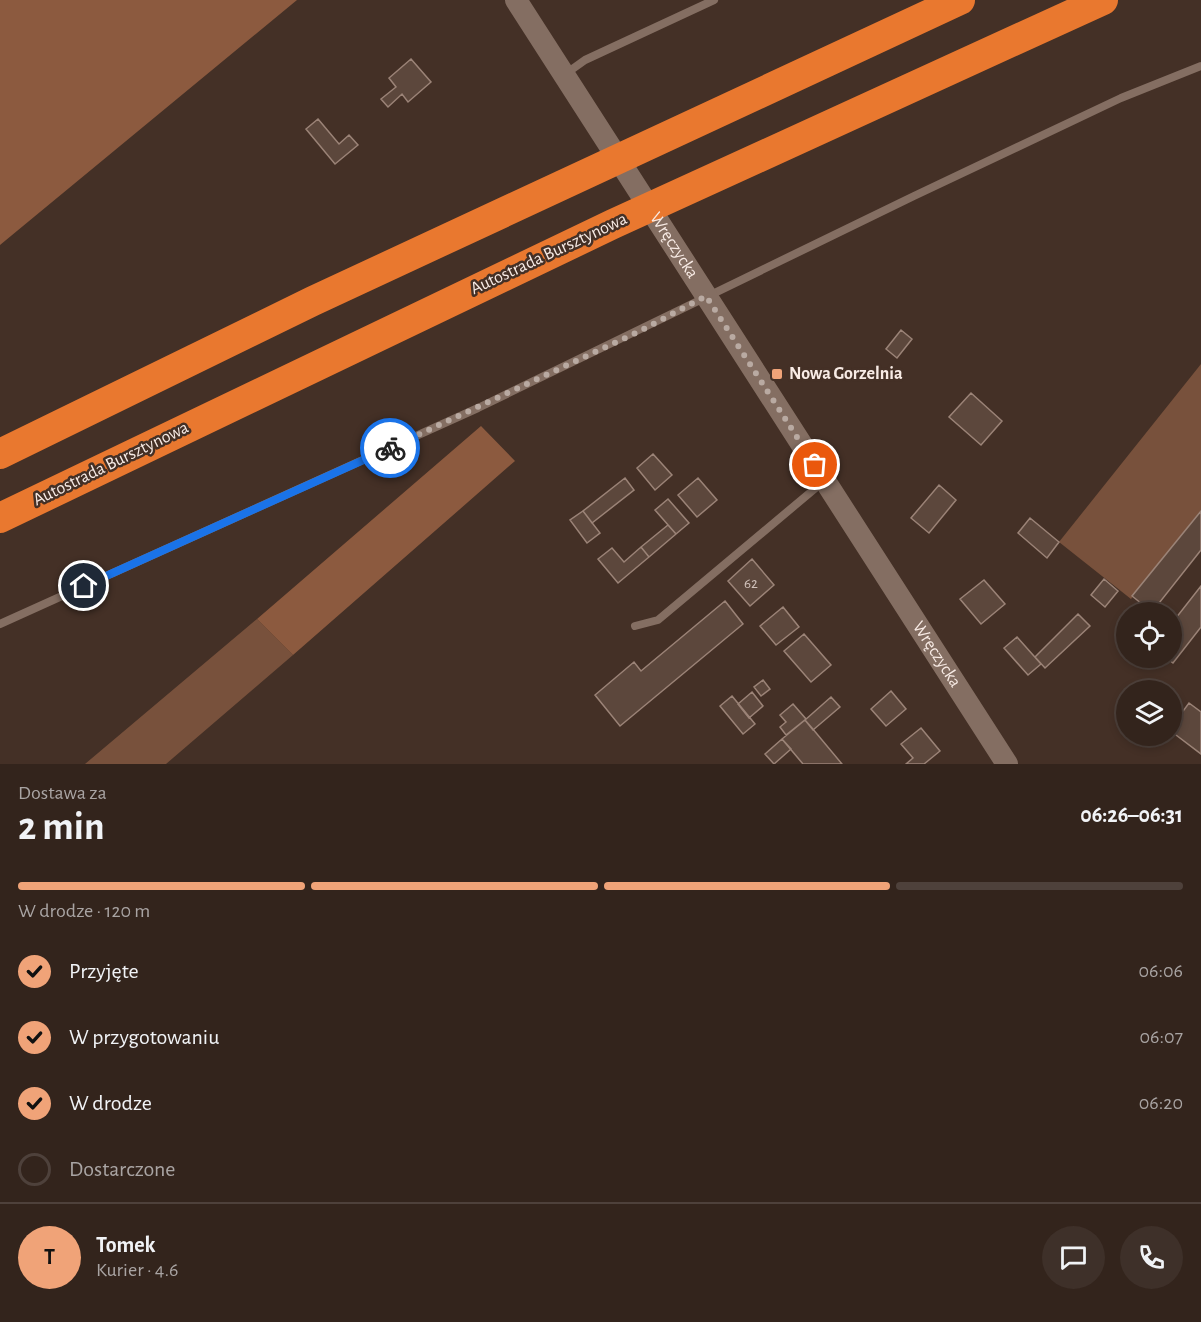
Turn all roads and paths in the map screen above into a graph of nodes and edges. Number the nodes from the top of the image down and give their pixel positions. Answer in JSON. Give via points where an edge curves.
{"nodes":[{"id":1,"x":516,"y":0,"type":"edge"},
{"id":2,"x":714,"y":0,"type":"edge"},
{"id":3,"x":960,"y":0,"type":"edge"},
{"id":4,"x":1103,"y":0,"type":"edge"},
{"id":5,"x":1201,"y":66,"type":"edge"},
{"id":6,"x":564,"y":75,"type":"junction"},
{"id":7,"x":706,"y":296,"type":"junction"},
{"id":8,"x":0,"y":454,"type":"edge"},
{"id":9,"x":825,"y":480,"type":"junction"},
{"id":10,"x":0,"y":518,"type":"edge"},
{"id":11,"x":0,"y":624,"type":"edge"},
{"id":12,"x":635,"y":626,"type":"dead end"},
{"id":13,"x":1007,"y":764,"type":"edge"}],
"edges":[{"from":1,"to":6,"type":"main road","name":"Wręczycka"},
{"from":2,"to":6,"type":"lane","via":[[585,60]]},
{"from":3,"to":8,"type":"highway","via":[[583,173]]},
{"from":4,"to":10,"type":"highway","name":"Autostrada Bursztynowa","via":[[684,190]]},
{"from":5,"to":7,"type":"lane","via":[[1121,98]]},
{"from":6,"to":7,"type":"main road","name":"Wręczycka"},
{"from":7,"to":9,"type":"main road","name":"Wręczycka"},
{"from":7,"to":11,"type":"lane","via":[[478,408]]},
{"from":9,"to":12,"type":"lane","via":[[658,620]]},
{"from":9,"to":13,"type":"main road","name":"Wręczycka"}]}
